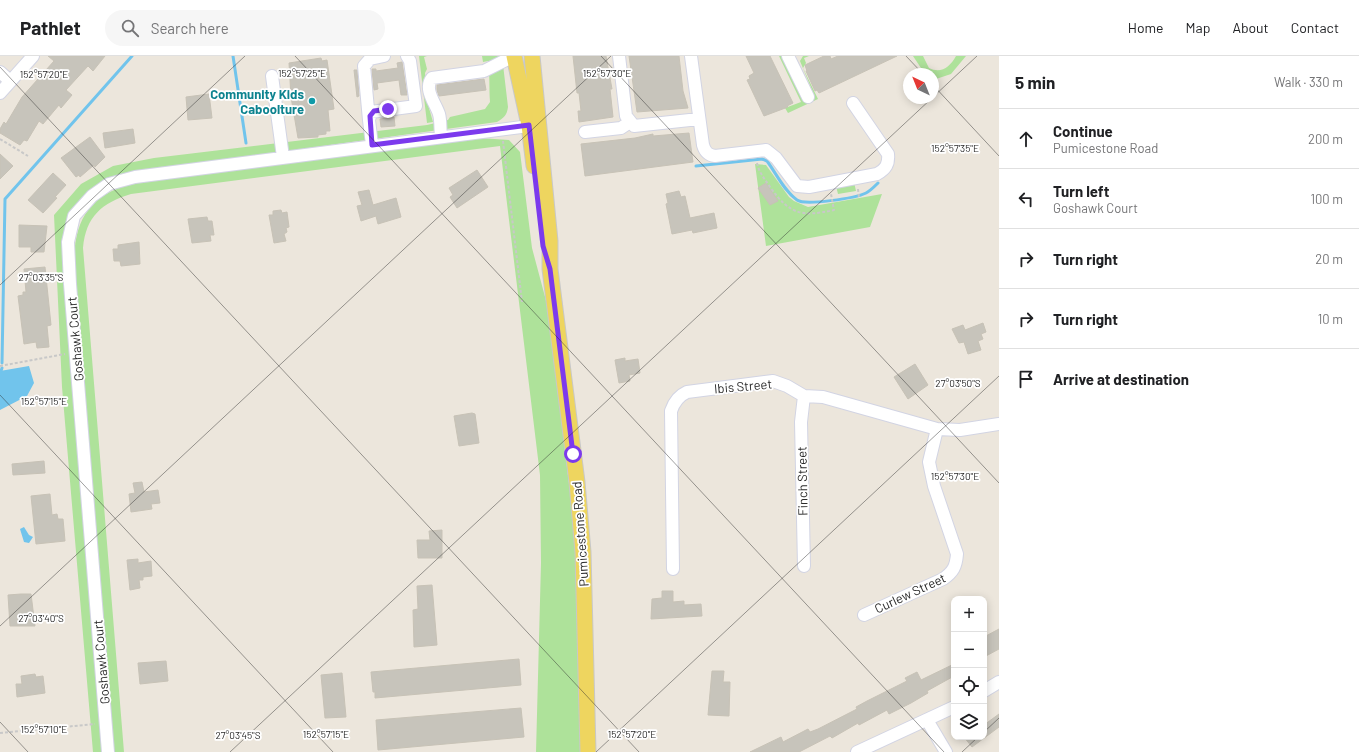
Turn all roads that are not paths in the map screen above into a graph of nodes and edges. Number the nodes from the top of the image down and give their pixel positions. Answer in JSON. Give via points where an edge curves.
{"nodes":[{"id":1,"x":33,"y":56,"type":"edge"},
{"id":2,"x":384,"y":56,"type":"edge"},
{"id":3,"x":407,"y":56,"type":"edge"},
{"id":4,"x":514,"y":56,"type":"edge"},
{"id":5,"x":532,"y":56,"type":"edge"},
{"id":6,"x":619,"y":56,"type":"edge"},
{"id":7,"x":691,"y":56,"type":"edge"},
{"id":8,"x":788,"y":56,"type":"edge"},
{"id":9,"x":0,"y":72,"type":"edge"},
{"id":10,"x":272,"y":76,"type":"dead end"},
{"id":11,"x":10,"y":82,"type":"junction"},
{"id":12,"x":0,"y":93,"type":"edge"},
{"id":13,"x":808,"y":97,"type":"dead end"},
{"id":14,"x":853,"y":103,"type":"dead end"},
{"id":15,"x":699,"y":119,"type":"junction"},
{"id":16,"x":369,"y":120,"type":"junction"},
{"id":17,"x":630,"y":122,"type":"junction"},
{"id":18,"x":534,"y":125,"type":"junction"},
{"id":19,"x":585,"y":132,"type":"dead end"},
{"id":20,"x":441,"y":136,"type":"junction"},
{"id":21,"x":372,"y":145,"type":"junction"},
{"id":22,"x":283,"y":157,"type":"junction"},
{"id":23,"x":804,"y":396,"type":"junction"},
{"id":24,"x":999,"y":424,"type":"edge"},
{"id":25,"x":937,"y":430,"type":"junction"},
{"id":26,"x":804,"y":566,"type":"dead end"},
{"id":27,"x":673,"y":569,"type":"dead end"},
{"id":28,"x":864,"y":615,"type":"dead end"},
{"id":29,"x":999,"y":682,"type":"edge"},
{"id":30,"x":987,"y":689,"type":"edge"},
{"id":31,"x":951,"y":708,"type":"edge"},
{"id":32,"x":927,"y":720,"type":"junction"},
{"id":33,"x":108,"y":752,"type":"edge"},
{"id":34,"x":588,"y":752,"type":"edge"},
{"id":35,"x":857,"y":752,"type":"edge"},
{"id":36,"x":946,"y":752,"type":"edge"}],
"edges":[{"from":1,"to":11,"type":"street"},
{"from":2,"to":16,"type":"street","via":[[370,59],[364,66]]},
{"from":3,"to":16,"type":"street","via":[[410,61],[416,106],[374,111],[371,112]]},
{"from":4,"to":18,"type":"main road","name":"Pumicestone Road"},
{"from":4,"to":20,"type":"street","via":[[484,71],[432,78],[429,84],[432,103],[439,113]]},
{"from":5,"to":18,"type":"main road","name":"Pumicestone Road"},
{"from":6,"to":17,"type":"street","via":[[626,116]]},
{"from":7,"to":15,"type":"street"},
{"from":8,"to":13,"type":"street"},
{"from":9,"to":11,"type":"street"},
{"from":10,"to":22,"type":"street"},
{"from":11,"to":12,"type":"street"},
{"from":14,"to":15,"type":"street","via":[[888,154],[886,168],[878,174],[809,187],[797,186],[776,158],[766,150],[710,155],[702,145]]},
{"from":15,"to":17,"type":"street","via":[[640,126],[634,126]]},
{"from":16,"to":21,"type":"street"},
{"from":17,"to":19,"type":"street","via":[[621,128]]},
{"from":18,"to":20,"type":"street","name":"Goshawk Court"},
{"from":18,"to":34,"type":"main road","name":"Pumicestone Road","via":[[543,246],[550,269],[577,482],[583,552]]},
{"from":20,"to":21,"type":"street","name":"Goshawk Court"},
{"from":21,"to":22,"type":"street","name":"Goshawk Court"},
{"from":22,"to":33,"type":"street","name":"Goshawk Court","via":[[135,177],[109,184],[92,196],[74,216],[68,242]]},
{"from":23,"to":25,"type":"street","name":"Ibis Street","via":[[823,396]]},
{"from":23,"to":26,"type":"street","name":"Finch Street","via":[[800,422]]},
{"from":23,"to":27,"type":"street","name":"Ibis Street","via":[[772,381],[687,392],[678,398],[671,411]]},
{"from":24,"to":25,"type":"street","name":"Ibis Street","via":[[960,430]]},
{"from":25,"to":28,"type":"street","name":"Curlew Street","via":[[929,462],[934,486],[957,554],[956,564],[951,574],[943,579]]},
{"from":29,"to":30,"type":"street"},
{"from":31,"to":32,"type":"street"},
{"from":32,"to":35,"type":"street"},
{"from":32,"to":36,"type":"street"}]}
